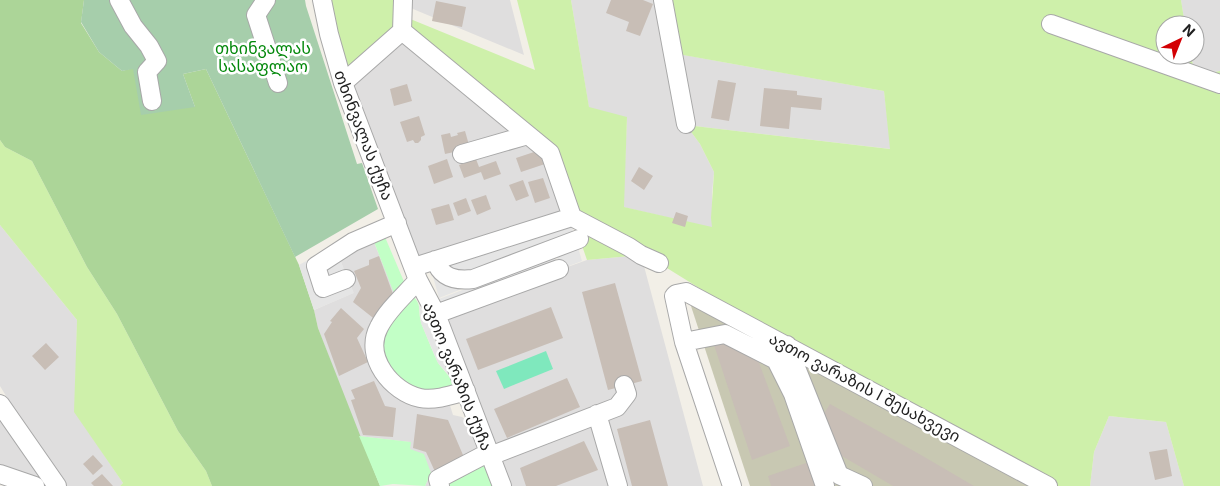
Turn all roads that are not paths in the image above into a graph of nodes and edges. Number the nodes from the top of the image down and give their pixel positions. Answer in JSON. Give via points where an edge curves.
{"nodes":[{"id":1,"x":119,"y":0,"type":"edge"},
{"id":2,"x":266,"y":0,"type":"edge"},
{"id":3,"x":322,"y":0,"type":"edge"},
{"id":4,"x":404,"y":0,"type":"edge"},
{"id":5,"x":663,"y":0,"type":"edge"},
{"id":6,"x":1051,"y":24,"type":"dead end"},
{"id":7,"x":402,"y":31,"type":"junction"},
{"id":8,"x":278,"y":83,"type":"dead end"},
{"id":9,"x":343,"y":83,"type":"junction"},
{"id":10,"x":1220,"y":84,"type":"edge"},
{"id":11,"x":152,"y":101,"type":"dead end"},
{"id":12,"x":686,"y":124,"type":"dead end"},
{"id":13,"x":528,"y":135,"type":"junction"},
{"id":14,"x":462,"y":154,"type":"dead end"},
{"id":15,"x":572,"y":217,"type":"junction"},
{"id":16,"x":397,"y":224,"type":"junction"},
{"id":17,"x":580,"y":238,"type":"dead end"},
{"id":18,"x":435,"y":260,"type":"junction"},
{"id":19,"x":659,"y":263,"type":"dead end"},
{"id":20,"x":559,"y":270,"type":"dead end"},
{"id":21,"x":416,"y":273,"type":"junction"},
{"id":22,"x":346,"y":279,"type":"dead end"},
{"id":23,"x":436,"y":314,"type":"junction"},
{"id":24,"x":684,"y":342,"type":"junction"},
{"id":25,"x":787,"y":345,"type":"junction"},
{"id":26,"x":624,"y":385,"type":"dead end"},
{"id":27,"x":466,"y":391,"type":"junction"},
{"id":28,"x":0,"y":404,"type":"edge"},
{"id":29,"x":597,"y":414,"type":"junction"},
{"id":30,"x":490,"y":456,"type":"junction"},
{"id":31,"x":0,"y":474,"type":"edge"},
{"id":32,"x":35,"y":486,"type":"edge"},
{"id":33,"x":57,"y":486,"type":"edge"},
{"id":34,"x":440,"y":486,"type":"edge"},
{"id":35,"x":502,"y":486,"type":"edge"},
{"id":36,"x":618,"y":486,"type":"edge"},
{"id":37,"x":732,"y":486,"type":"edge"},
{"id":38,"x":825,"y":486,"type":"edge"},
{"id":39,"x":863,"y":486,"type":"edge"},
{"id":40,"x":1048,"y":486,"type":"edge"}],
"edges":[{"from":1,"to":11,"type":"street","via":[[157,61],[147,72]]},
{"from":2,"to":8,"type":"street","via":[[256,15]]},
{"from":3,"to":9,"type":"street","name":"თხინვალას ქუჩა","via":[[328,34]]},
{"from":4,"to":7,"type":"street"},
{"from":5,"to":12,"type":"street"},
{"from":6,"to":10,"type":"street"},
{"from":7,"to":9,"type":"street"},
{"from":7,"to":13,"type":"street"},
{"from":9,"to":16,"type":"street","name":"თხინვალას ქუჩა"},
{"from":13,"to":14,"type":"street"},
{"from":13,"to":15,"type":"street","via":[[550,153]]},
{"from":15,"to":18,"type":"street"},
{"from":15,"to":19,"type":"street"},
{"from":16,"to":21,"type":"street","name":"თხინვალას ქუჩა"},
{"from":16,"to":22,"type":"street","via":[[352,242],[316,266],[323,288]]},
{"from":17,"to":18,"type":"street","via":[[473,279],[460,281],[448,277]]},
{"from":18,"to":21,"type":"street"},
{"from":20,"to":23,"type":"street"},
{"from":21,"to":23,"type":"street","name":"ავთო ვარაზის ქუჩა"},
{"from":21,"to":27,"type":"street","via":[[378,328],[374,341],[376,358],[392,384],[404,393],[422,399]]},
{"from":23,"to":27,"type":"street","name":"ავთო ვარაზის ქუჩა"},
{"from":24,"to":25,"type":"street","name":"ავთო ვარაზის I შესახვევი","via":[[674,296],[686,292]]},
{"from":24,"to":37,"type":"street"},
{"from":24,"to":38,"type":"street","via":[[725,334],[776,360],[793,394]]},
{"from":25,"to":39,"type":"street","via":[[839,475]]},
{"from":25,"to":40,"type":"street","name":"ავთო ვარაზის I შესახვევი"},
{"from":26,"to":29,"type":"street","via":[[626,394],[617,407]]},
{"from":27,"to":30,"type":"street","name":"ავთო ვარაზის ქუჩა"},
{"from":28,"to":33,"type":"street"},
{"from":29,"to":30,"type":"street"},
{"from":29,"to":36,"type":"street"},
{"from":30,"to":34,"type":"street","via":[[482,456],[438,479]]},
{"from":30,"to":35,"type":"street","name":"ავთო ვარაზის ქუჩა"},
{"from":31,"to":32,"type":"street"}]}
